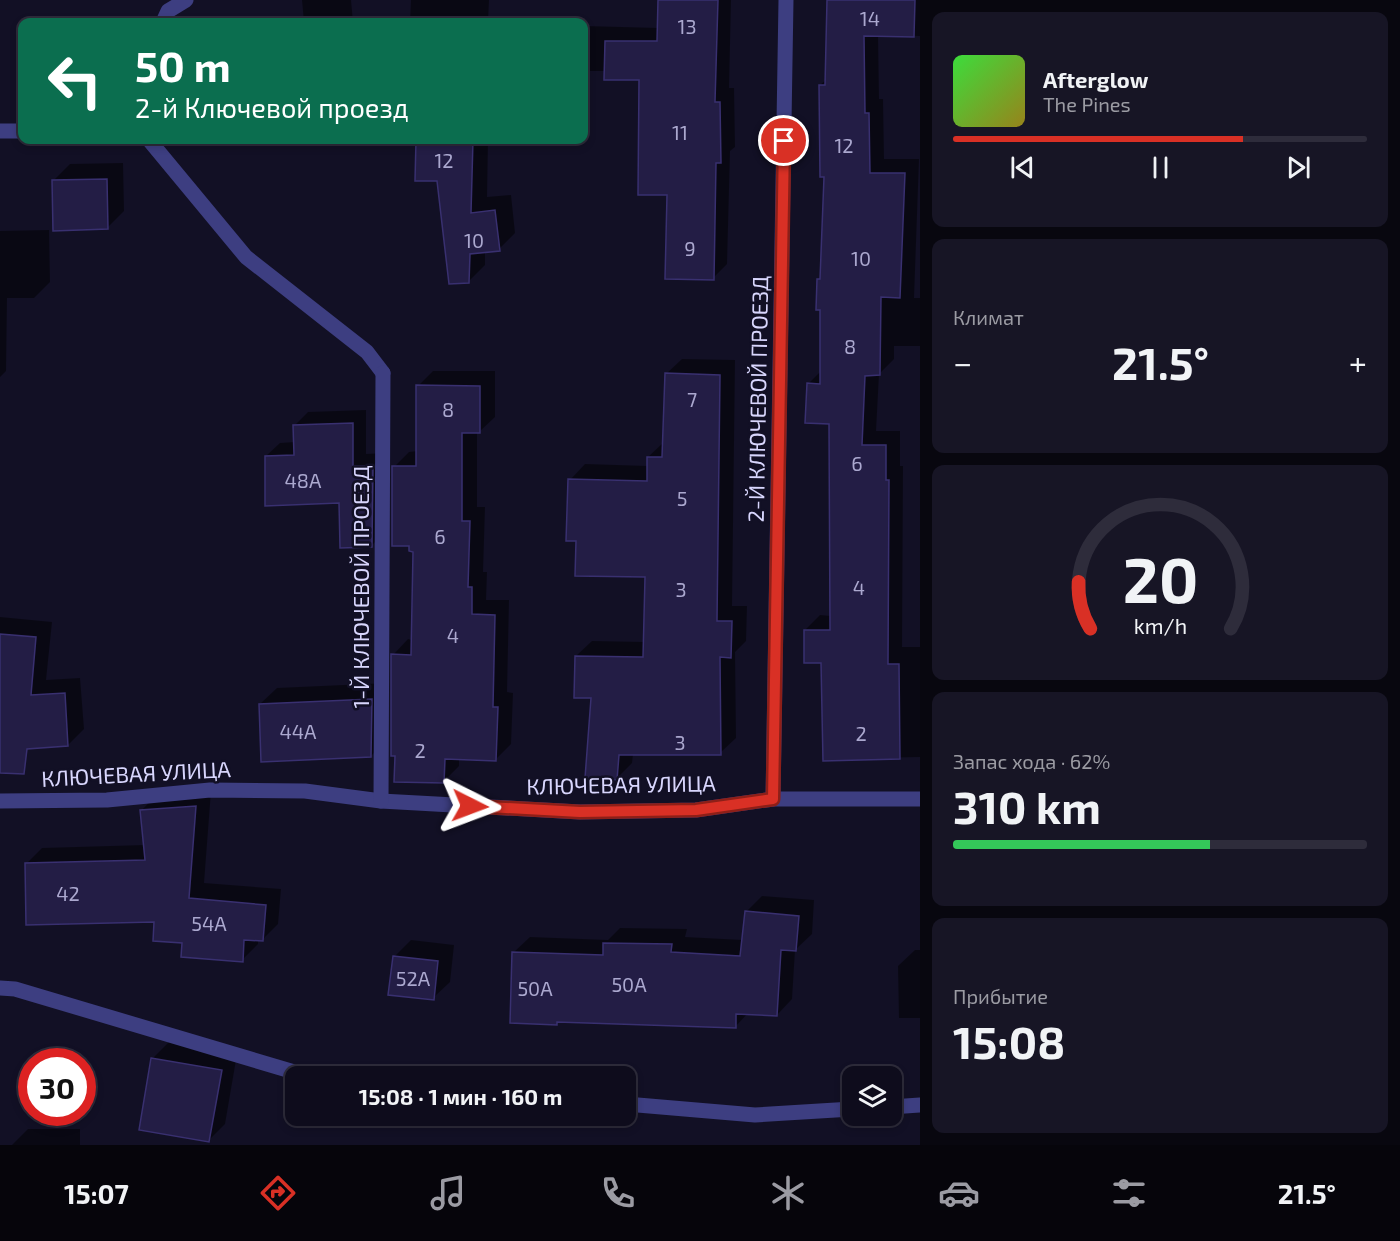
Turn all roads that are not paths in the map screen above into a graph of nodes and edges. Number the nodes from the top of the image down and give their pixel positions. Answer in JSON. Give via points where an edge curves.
{"nodes":[{"id":1,"x":186,"y":0,"type":"edge"},
{"id":2,"x":786,"y":0,"type":"edge"},
{"id":3,"x":166,"y":11,"type":"edge"},
{"id":4,"x":0,"y":131,"type":"edge"},
{"id":5,"x":18,"y":131,"type":"edge"},
{"id":6,"x":152,"y":144,"type":"edge"},
{"id":7,"x":773,"y":799,"type":"junction"},
{"id":8,"x":920,"y":799,"type":"edge"},
{"id":9,"x":0,"y":801,"type":"edge"},
{"id":10,"x":381,"y":801,"type":"junction"},
{"id":11,"x":0,"y":988,"type":"edge"},
{"id":12,"x":285,"y":1069,"type":"edge"},
{"id":13,"x":636,"y":1105,"type":"edge"},
{"id":14,"x":920,"y":1105,"type":"edge"},
{"id":15,"x":902,"y":1106,"type":"edge"},
{"id":16,"x":842,"y":1110,"type":"edge"}],
"edges":[{"from":1,"to":3,"type":"street"},
{"from":2,"to":7,"type":"street","name":"2-Й КЛЮЧЕВОЙ ПРОЕЗД"},
{"from":4,"to":5,"type":"street"},
{"from":6,"to":10,"type":"street","name":"1-Й КЛЮЧЕВОЙ ПРОЕЗД","via":[[246,257],[367,352],[383,374]]},
{"from":7,"to":8,"type":"street","name":"КЛЮЧЕВАЯ УЛИЦА"},
{"from":7,"to":10,"type":"street","name":"КЛЮЧЕВАЯ УЛИЦА","via":[[696,810],[580,812]]},
{"from":9,"to":10,"type":"street","name":"КЛЮЧЕВАЯ УЛИЦА","via":[[107,800],[210,790],[305,791]]},
{"from":11,"to":12,"type":"street","via":[[15,989]]},
{"from":13,"to":16,"type":"street","via":[[755,1115]]},
{"from":14,"to":15,"type":"street"}]}
